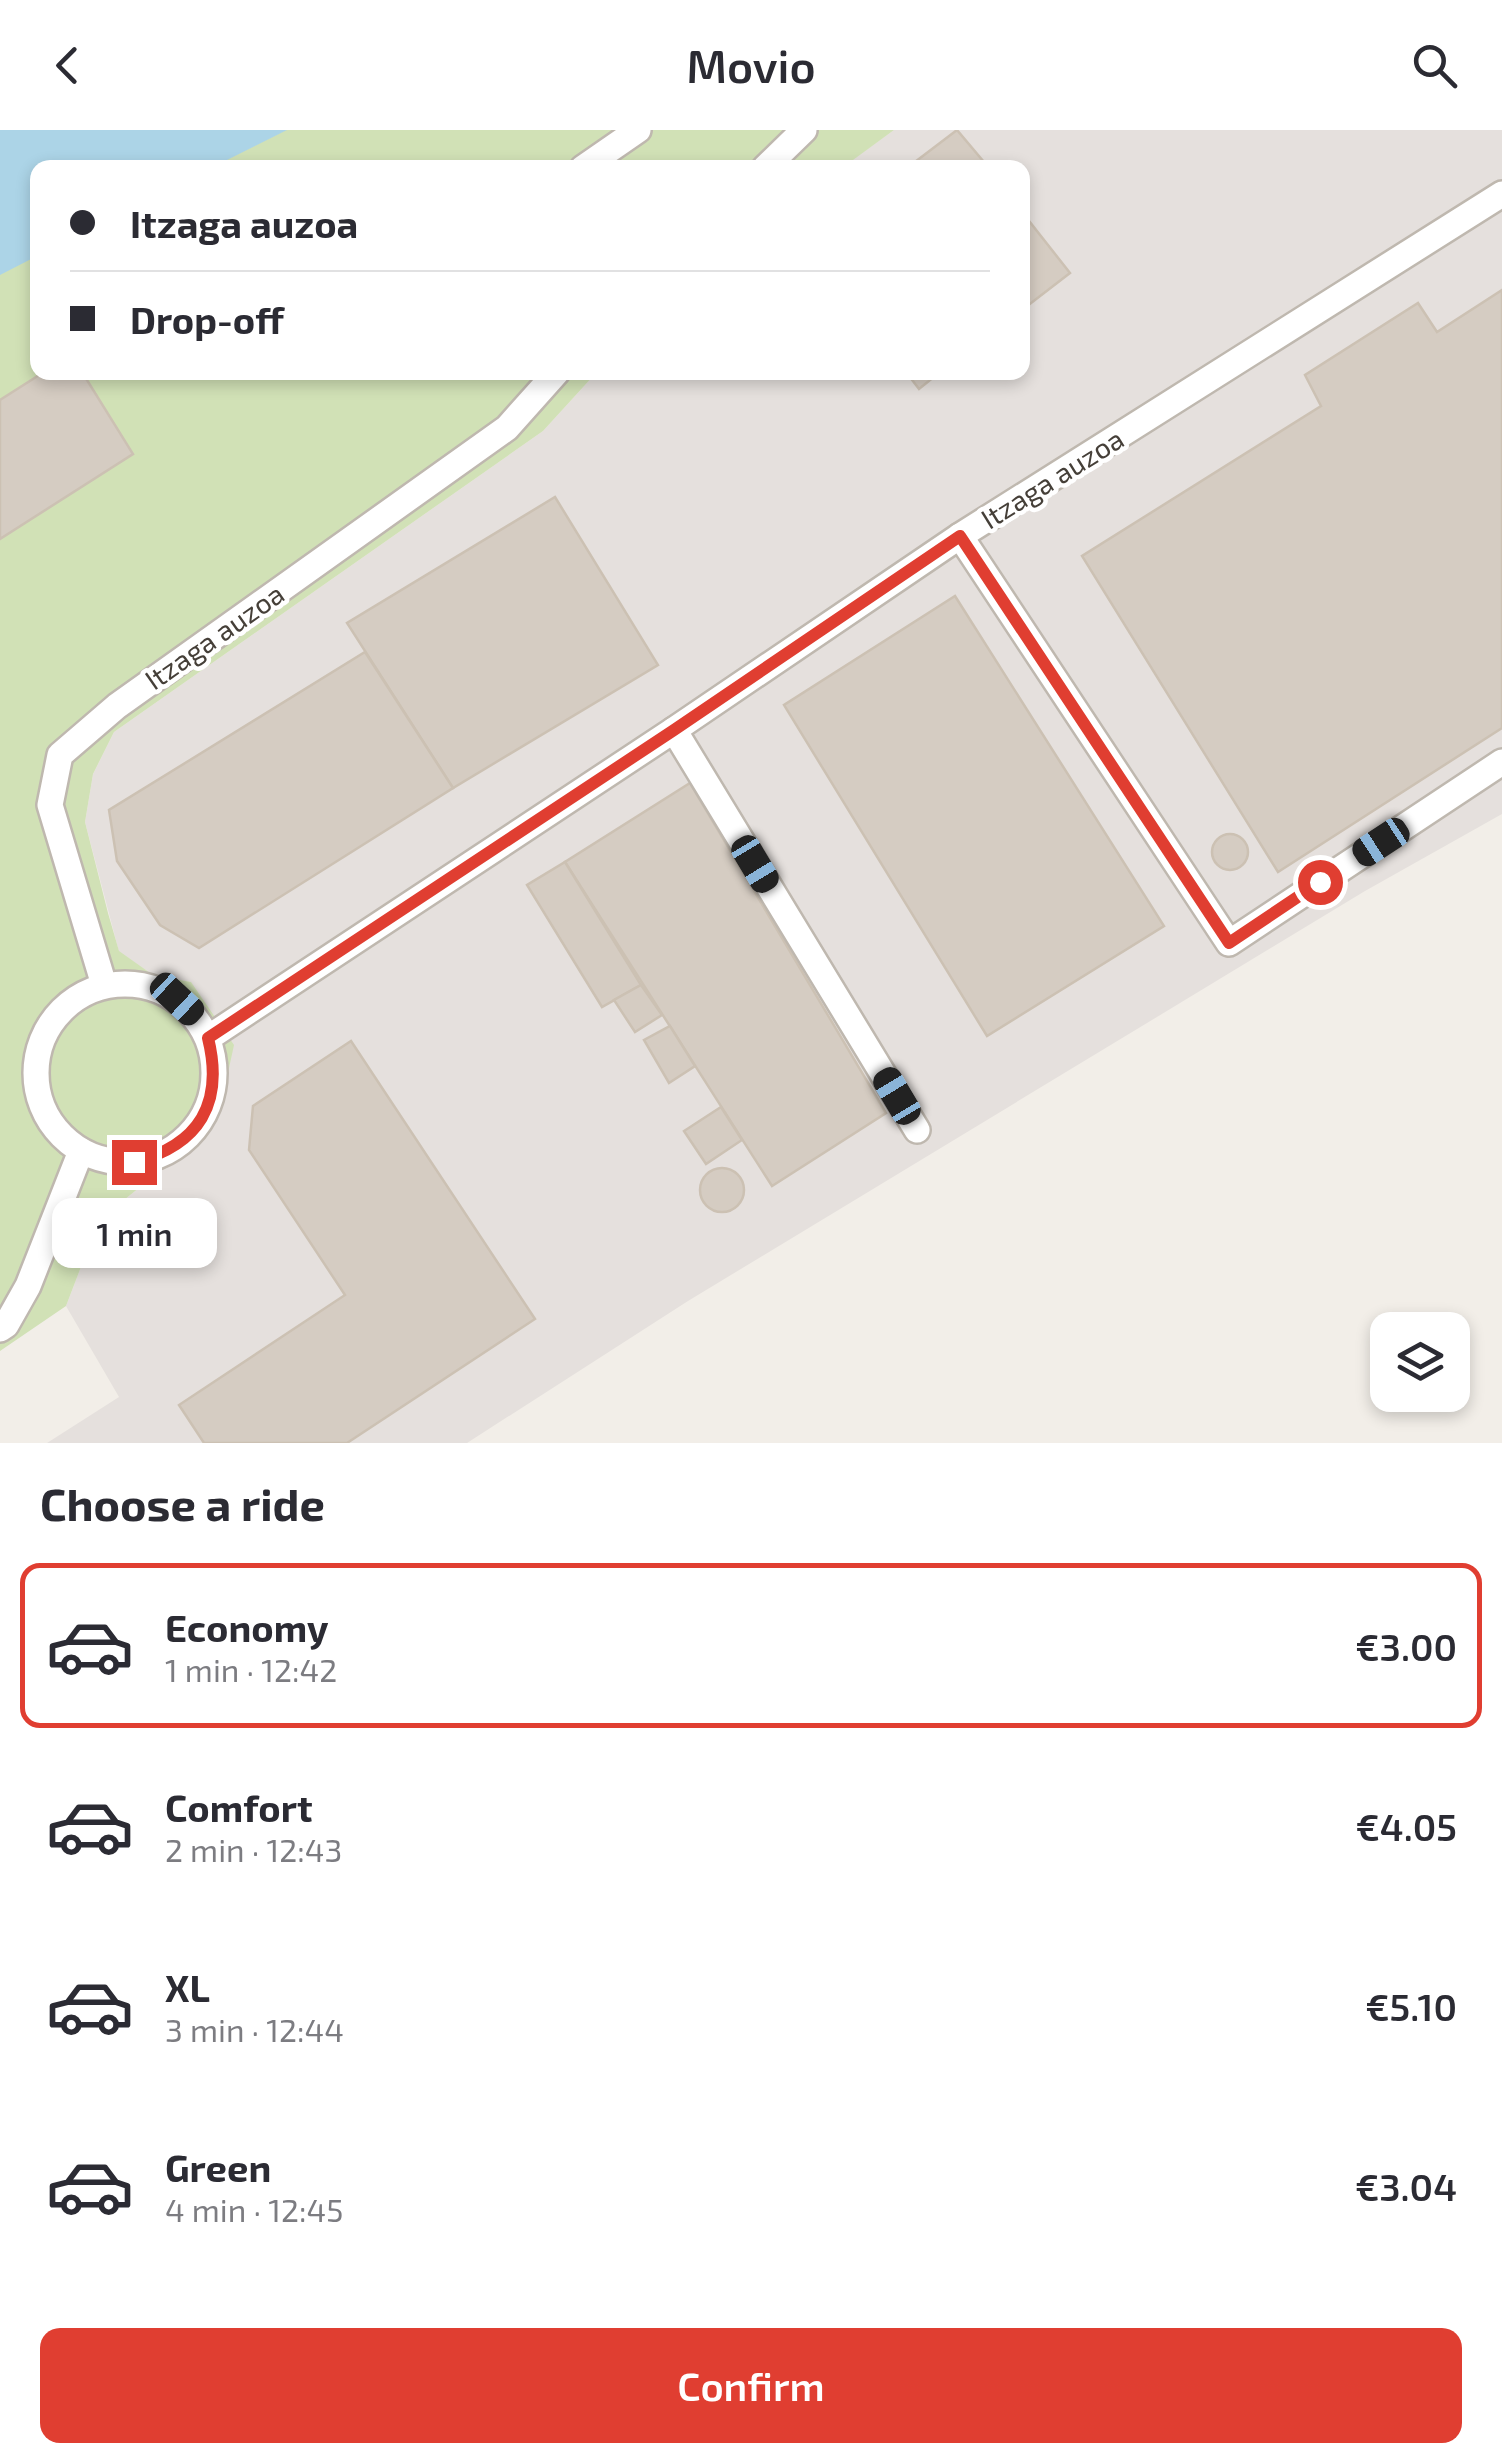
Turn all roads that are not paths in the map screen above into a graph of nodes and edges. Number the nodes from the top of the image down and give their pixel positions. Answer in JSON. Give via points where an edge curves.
{"nodes":[{"id":1,"x":638,"y":130,"type":"edge"},
{"id":2,"x":804,"y":130,"type":"edge"},
{"id":3,"x":595,"y":160,"type":"edge"},
{"id":4,"x":773,"y":160,"type":"edge"},
{"id":5,"x":1502,"y":194,"type":"edge"},
{"id":6,"x":550,"y":380,"type":"edge"},
{"id":7,"x":960,"y":536,"type":"junction"},
{"id":8,"x":674,"y":730,"type":"junction"},
{"id":9,"x":1502,"y":762,"type":"edge"},
{"id":10,"x":104,"y":985,"type":"junction"},
{"id":11,"x":208,"y":1038,"type":"junction"},
{"id":12,"x":917,"y":1130,"type":"dead end"},
{"id":13,"x":80,"y":1151,"type":"junction"},
{"id":14,"x":0,"y":1328,"type":"edge"}],
"edges":[{"from":1,"to":3,"type":"street"},
{"from":2,"to":4,"type":"street"},
{"from":5,"to":7,"type":"street","name":"Itzaga auzoa"},
{"from":6,"to":10,"type":"street","name":"Itzaga auzoa","via":[[507,428],[117,706],[60,755],[50,805]]},
{"from":7,"to":8,"type":"street","name":"Itzaga auzoa"},
{"from":7,"to":9,"type":"street","via":[[1229,943]]},
{"from":8,"to":11,"type":"street","name":"Itzaga auzoa"},
{"from":8,"to":12,"type":"street"},
{"from":10,"to":11,"type":"street","via":[[154,987],[195,1016]]},
{"from":10,"to":13,"type":"street","via":[[76,996],[53,1018],[34,1076],[40,1106]]},
{"from":11,"to":13,"type":"street","via":[[212,1092],[185,1140],[134,1162]]},
{"from":13,"to":14,"type":"street","via":[[28,1286]]}]}
